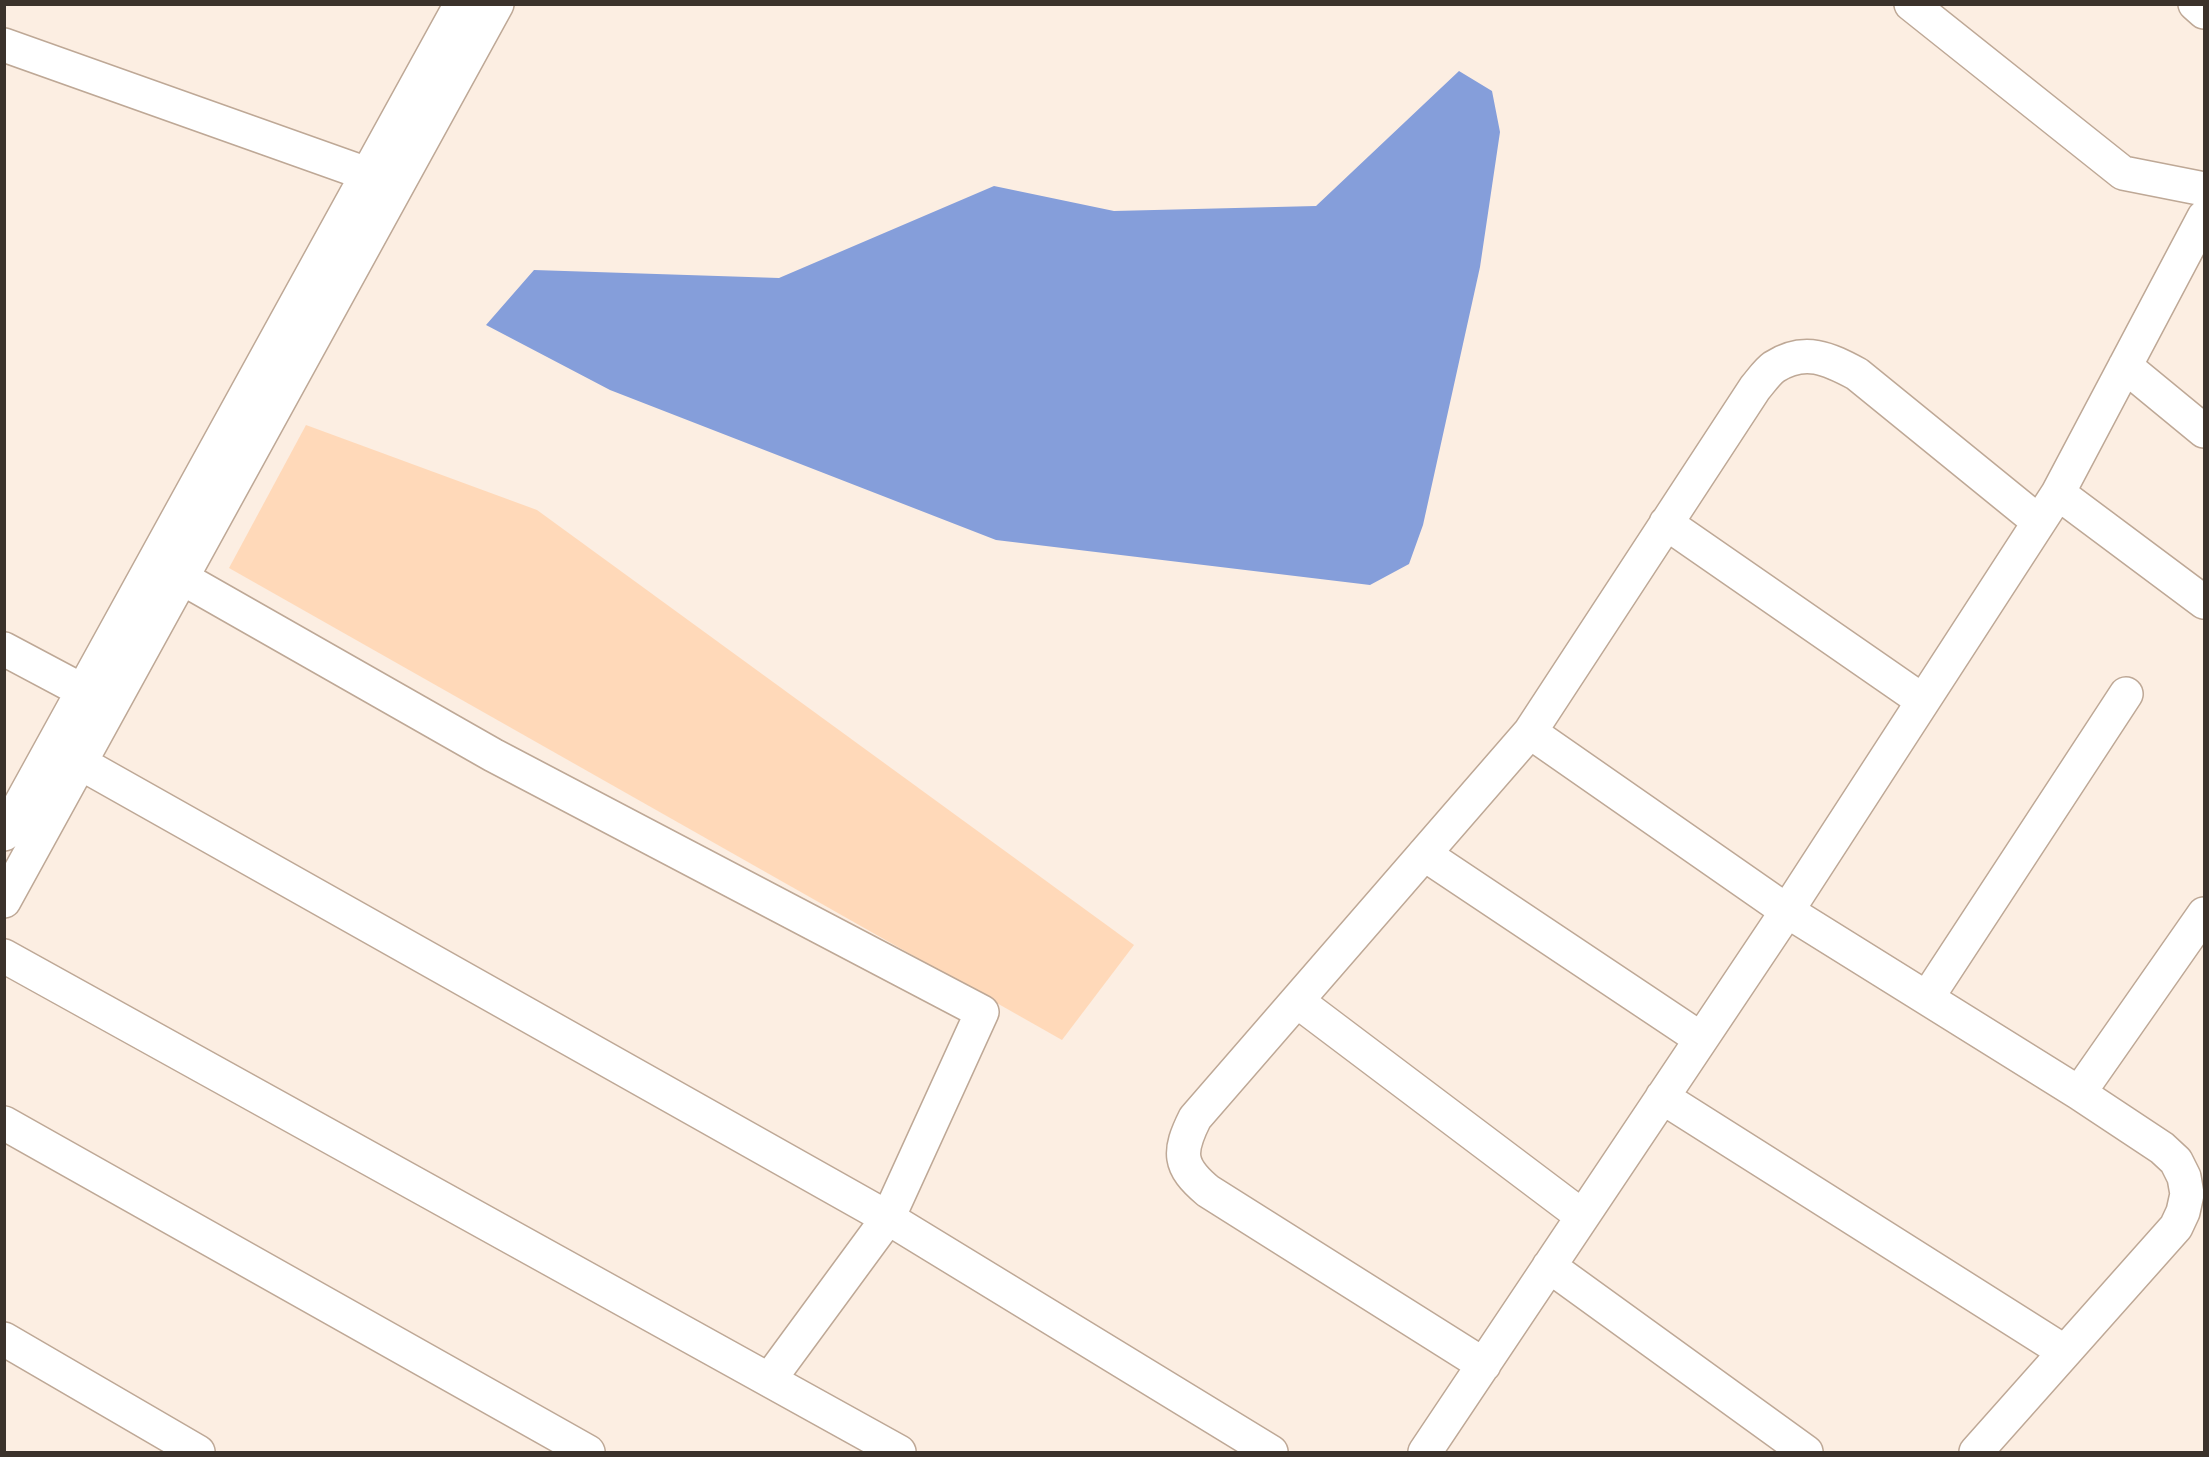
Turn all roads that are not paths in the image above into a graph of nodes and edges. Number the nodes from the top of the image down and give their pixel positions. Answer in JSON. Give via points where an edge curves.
{"nodes":[{"id":1,"x":461,"y":4,"type":"edge"},
{"id":2,"x":497,"y":4,"type":"edge"},
{"id":3,"x":1911,"y":4,"type":"edge"},
{"id":4,"x":2195,"y":4,"type":"edge"},
{"id":5,"x":2205,"y":12,"type":"edge"},
{"id":6,"x":4,"y":45,"type":"edge"},
{"id":7,"x":367,"y":174,"type":"junction"},
{"id":8,"x":2205,"y":189,"type":"edge"},
{"id":9,"x":2205,"y":217,"type":"edge"},
{"id":10,"x":2125,"y":366,"type":"junction"},
{"id":11,"x":2205,"y":431,"type":"edge"},
{"id":12,"x":2058,"y":493,"type":"junction"},
{"id":13,"x":2039,"y":522,"type":"junction"},
{"id":14,"x":1666,"y":523,"type":"junction"},
{"id":15,"x":154,"y":562,"type":"junction"},
{"id":16,"x":182,"y":578,"type":"junction"},
{"id":17,"x":2205,"y":602,"type":"edge"},
{"id":18,"x":4,"y":649,"type":"edge"},
{"id":19,"x":83,"y":691,"type":"junction"},
{"id":20,"x":2126,"y":694,"type":"dead end"},
{"id":21,"x":1923,"y":700,"type":"junction"},
{"id":22,"x":1530,"y":732,"type":"junction"},
{"id":23,"x":52,"y":747,"type":"junction"},
{"id":24,"x":80,"y":763,"type":"junction"},
{"id":25,"x":4,"y":834,"type":"edge"},
{"id":26,"x":1424,"y":854,"type":"junction"},
{"id":27,"x":4,"y":901,"type":"edge"},
{"id":28,"x":1787,"y":911,"type":"junction"},
{"id":29,"x":2205,"y":914,"type":"edge"},
{"id":30,"x":4,"y":956,"type":"edge"},
{"id":31,"x":1926,"y":998,"type":"junction"},
{"id":32,"x":1297,"y":1001,"type":"junction"},
{"id":33,"x":1701,"y":1039,"type":"junction"},
{"id":34,"x":2079,"y":1093,"type":"junction"},
{"id":35,"x":1662,"y":1097,"type":"junction"},
{"id":36,"x":4,"y":1123,"type":"edge"},
{"id":37,"x":1582,"y":1216,"type":"junction"},
{"id":38,"x":888,"y":1218,"type":"junction"},
{"id":39,"x":1549,"y":1266,"type":"junction"},
{"id":40,"x":4,"y":1339,"type":"edge"},
{"id":41,"x":2065,"y":1352,"type":"junction"},
{"id":42,"x":1484,"y":1365,"type":"junction"},
{"id":43,"x":769,"y":1380,"type":"junction"},
{"id":44,"x":1437,"y":1448,"type":"edge"},
{"id":45,"x":198,"y":1452,"type":"edge"},
{"id":46,"x":588,"y":1452,"type":"edge"},
{"id":47,"x":899,"y":1452,"type":"edge"},
{"id":48,"x":1271,"y":1452,"type":"edge"},
{"id":49,"x":1806,"y":1452,"type":"edge"},
{"id":50,"x":1976,"y":1452,"type":"edge"}],
"edges":[{"from":1,"to":7,"type":"street"},
{"from":2,"to":16,"type":"street"},
{"from":3,"to":8,"type":"street","via":[[2123,173]]},
{"from":4,"to":5,"type":"street"},
{"from":6,"to":7,"type":"street"},
{"from":7,"to":15,"type":"street"},
{"from":9,"to":10,"type":"street"},
{"from":10,"to":11,"type":"street"},
{"from":10,"to":12,"type":"street"},
{"from":12,"to":13,"type":"street"},
{"from":12,"to":17,"type":"street"},
{"from":13,"to":14,"type":"street","via":[[1857,374],[1830,359],[1802,356],[1773,368],[1755,388]]},
{"from":13,"to":21,"type":"street"},
{"from":14,"to":21,"type":"street"},
{"from":14,"to":22,"type":"street"},
{"from":15,"to":16,"type":"street"},
{"from":15,"to":19,"type":"street"},
{"from":16,"to":24,"type":"street"},
{"from":16,"to":38,"type":"street","via":[[492,756],[982,1012]]},
{"from":18,"to":19,"type":"street"},
{"from":19,"to":23,"type":"street"},
{"from":20,"to":31,"type":"street"},
{"from":21,"to":28,"type":"street"},
{"from":22,"to":26,"type":"street"},
{"from":22,"to":28,"type":"street"},
{"from":23,"to":24,"type":"street"},
{"from":23,"to":25,"type":"street"},
{"from":24,"to":27,"type":"street"},
{"from":24,"to":38,"type":"street"},
{"from":26,"to":32,"type":"street"},
{"from":26,"to":33,"type":"street"},
{"from":28,"to":31,"type":"street"},
{"from":28,"to":33,"type":"street"},
{"from":29,"to":34,"type":"street"},
{"from":30,"to":43,"type":"street"},
{"from":31,"to":34,"type":"street"},
{"from":32,"to":37,"type":"street"},
{"from":32,"to":42,"type":"street","via":[[1195,1118],[1185,1138],[1183,1160],[1191,1177]]},
{"from":33,"to":35,"type":"street"},
{"from":34,"to":41,"type":"street","via":[[2176,1161],[2187,1194],[2176,1227]]},
{"from":35,"to":37,"type":"street"},
{"from":35,"to":41,"type":"street"},
{"from":36,"to":46,"type":"street"},
{"from":37,"to":39,"type":"street"},
{"from":38,"to":43,"type":"street"},
{"from":38,"to":48,"type":"street"},
{"from":39,"to":42,"type":"street"},
{"from":39,"to":49,"type":"street"},
{"from":40,"to":45,"type":"street"},
{"from":41,"to":50,"type":"street"},
{"from":42,"to":44,"type":"street"},
{"from":43,"to":47,"type":"street"}]}
